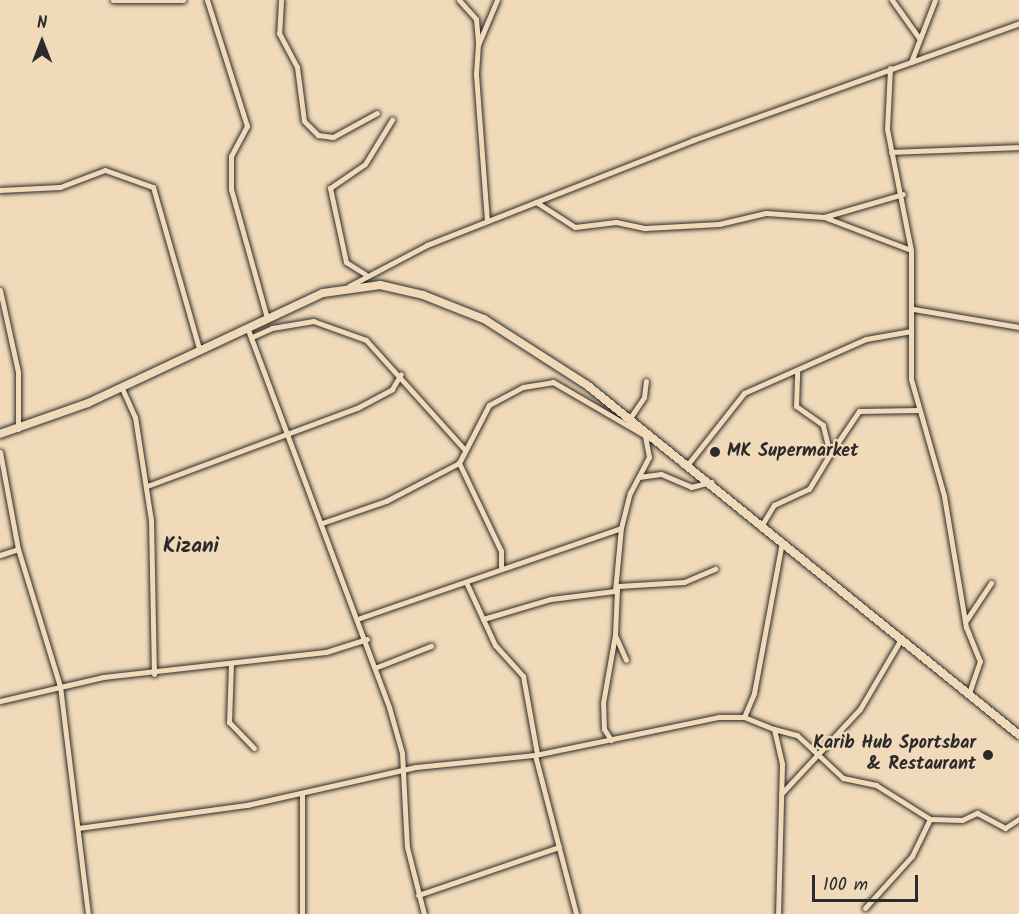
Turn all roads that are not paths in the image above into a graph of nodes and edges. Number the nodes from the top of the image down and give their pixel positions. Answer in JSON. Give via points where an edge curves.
{"nodes":[{"id":1,"x":113,"y":0,"type":"edge"},
{"id":2,"x":183,"y":0,"type":"edge"},
{"id":3,"x":207,"y":0,"type":"edge"},
{"id":4,"x":282,"y":0,"type":"edge"},
{"id":5,"x":459,"y":0,"type":"edge"},
{"id":6,"x":497,"y":0,"type":"edge"},
{"id":7,"x":892,"y":0,"type":"edge"},
{"id":8,"x":935,"y":0,"type":"edge"},
{"id":9,"x":1019,"y":23,"type":"edge"},
{"id":10,"x":919,"y":38,"type":"junction"},
{"id":11,"x":478,"y":45,"type":"junction"},
{"id":12,"x":911,"y":62,"type":"junction"},
{"id":13,"x":890,"y":68,"type":"junction"},
{"id":14,"x":377,"y":113,"type":"dead end"},
{"id":15,"x":392,"y":120,"type":"dead end"},
{"id":16,"x":1019,"y":147,"type":"edge"},
{"id":17,"x":891,"y":152,"type":"junction"},
{"id":18,"x":0,"y":190,"type":"edge"},
{"id":19,"x":903,"y":194,"type":"junction"},
{"id":20,"x":536,"y":202,"type":"junction"},
{"id":21,"x":824,"y":217,"type":"junction"},
{"id":22,"x":487,"y":221,"type":"junction"},
{"id":23,"x":911,"y":250,"type":"junction"},
{"id":24,"x":365,"y":274,"type":"junction"},
{"id":25,"x":349,"y":286,"type":"junction"},
{"id":26,"x":0,"y":290,"type":"edge"},
{"id":27,"x":913,"y":309,"type":"junction"},
{"id":28,"x":267,"y":318,"type":"junction"},
{"id":29,"x":248,"y":327,"type":"junction"},
{"id":30,"x":1019,"y":327,"type":"edge"},
{"id":31,"x":911,"y":331,"type":"junction"},
{"id":32,"x":252,"y":338,"type":"junction"},
{"id":33,"x":199,"y":349,"type":"junction"},
{"id":34,"x":797,"y":370,"type":"junction"},
{"id":35,"x":400,"y":374,"type":"junction"},
{"id":36,"x":646,"y":381,"type":"dead end"},
{"id":37,"x":121,"y":386,"type":"junction"},
{"id":38,"x":918,"y":410,"type":"junction"},
{"id":39,"x":630,"y":418,"type":"junction"},
{"id":40,"x":18,"y":429,"type":"junction"},
{"id":41,"x":286,"y":433,"type":"junction"},
{"id":42,"x":0,"y":434,"type":"edge"},
{"id":43,"x":645,"y":437,"type":"junction"},
{"id":44,"x":658,"y":441,"type":"junction"},
{"id":45,"x":465,"y":450,"type":"junction"},
{"id":46,"x":0,"y":452,"type":"edge"},
{"id":47,"x":830,"y":454,"type":"junction"},
{"id":48,"x":459,"y":463,"type":"junction"},
{"id":49,"x":688,"y":464,"type":"junction"},
{"id":50,"x":639,"y":477,"type":"junction"},
{"id":51,"x":711,"y":482,"type":"junction"},
{"id":52,"x":147,"y":486,"type":"junction"},
{"id":53,"x":322,"y":523,"type":"junction"},
{"id":54,"x":764,"y":524,"type":"junction"},
{"id":55,"x":621,"y":528,"type":"junction"},
{"id":56,"x":782,"y":540,"type":"junction"},
{"id":57,"x":18,"y":549,"type":"junction"},
{"id":58,"x":0,"y":555,"type":"edge"},
{"id":59,"x":503,"y":557,"type":"junction"},
{"id":60,"x":512,"y":562,"type":"junction"},
{"id":61,"x":501,"y":566,"type":"junction"},
{"id":62,"x":715,"y":569,"type":"dead end"},
{"id":63,"x":466,"y":582,"type":"junction"},
{"id":64,"x":991,"y":583,"type":"dead end"},
{"id":65,"x":617,"y":588,"type":"junction"},
{"id":66,"x":360,"y":618,"type":"junction"},
{"id":67,"x":483,"y":619,"type":"junction"},
{"id":68,"x":965,"y":622,"type":"junction"},
{"id":69,"x":615,"y":635,"type":"junction"},
{"id":70,"x":367,"y":639,"type":"junction"},
{"id":71,"x":900,"y":639,"type":"junction"},
{"id":72,"x":431,"y":646,"type":"dead end"},
{"id":73,"x":626,"y":660,"type":"dead end"},
{"id":74,"x":231,"y":663,"type":"junction"},
{"id":75,"x":377,"y":667,"type":"junction"},
{"id":76,"x":154,"y":674,"type":"junction"},
{"id":77,"x":60,"y":686,"type":"junction"},
{"id":78,"x":970,"y":690,"type":"junction"},
{"id":79,"x":0,"y":701,"type":"edge"},
{"id":80,"x":744,"y":717,"type":"junction"},
{"id":81,"x":774,"y":729,"type":"junction"},
{"id":82,"x":1019,"y":735,"type":"edge"},
{"id":83,"x":611,"y":740,"type":"junction"},
{"id":84,"x":254,"y":748,"type":"dead end"},
{"id":85,"x":818,"y":750,"type":"junction"},
{"id":86,"x":536,"y":755,"type":"junction"},
{"id":87,"x":404,"y":770,"type":"junction"},
{"id":88,"x":302,"y":793,"type":"junction"},
{"id":89,"x":781,"y":794,"type":"junction"},
{"id":90,"x":930,"y":819,"type":"junction"},
{"id":91,"x":1019,"y":819,"type":"edge"},
{"id":92,"x":80,"y":828,"type":"junction"},
{"id":93,"x":559,"y":847,"type":"junction"},
{"id":94,"x":418,"y":895,"type":"junction"},
{"id":95,"x":865,"y":908,"type":"dead end"},
{"id":96,"x":88,"y":914,"type":"edge"},
{"id":97,"x":302,"y":914,"type":"edge"},
{"id":98,"x":424,"y":914,"type":"edge"},
{"id":99,"x":576,"y":914,"type":"edge"},
{"id":100,"x":778,"y":914,"type":"edge"}],
"edges":[{"from":1,"to":2,"type":"street"},
{"from":3,"to":28,"type":"street","via":[[247,126],[231,156],[231,195]]},
{"from":4,"to":14,"type":"street","via":[[279,33],[297,67],[304,121],[318,135],[333,137]]},
{"from":5,"to":11,"type":"street","via":[[476,19]]},
{"from":6,"to":11,"type":"street"},
{"from":7,"to":10,"type":"street"},
{"from":8,"to":10,"type":"street"},
{"from":9,"to":12,"type":"street"},
{"from":10,"to":12,"type":"street"},
{"from":11,"to":22,"type":"street","via":[[477,102]]},
{"from":12,"to":13,"type":"street"},
{"from":13,"to":17,"type":"street"},
{"from":13,"to":20,"type":"street"},
{"from":15,"to":24,"type":"street","via":[[365,164],[330,188],[346,262]]},
{"from":16,"to":17,"type":"street"},
{"from":17,"to":19,"type":"street"},
{"from":18,"to":33,"type":"street","via":[[60,187],[105,170],[148,183],[159,195]]},
{"from":19,"to":21,"type":"street"},
{"from":19,"to":23,"type":"street"},
{"from":20,"to":21,"type":"street","via":[[580,228],[611,222],[645,228],[718,224],[766,213]]},
{"from":20,"to":22,"type":"street"},
{"from":21,"to":23,"type":"street"},
{"from":22,"to":24,"type":"street"},
{"from":23,"to":27,"type":"street"},
{"from":24,"to":25,"type":"street"},
{"from":25,"to":28,"type":"main road"},
{"from":25,"to":39,"type":"main road","via":[[423,295],[484,319]]},
{"from":26,"to":40,"type":"street","via":[[18,372]]},
{"from":27,"to":30,"type":"street"},
{"from":27,"to":31,"type":"street"},
{"from":28,"to":29,"type":"main road"},
{"from":29,"to":32,"type":"street"},
{"from":29,"to":33,"type":"main road"},
{"from":31,"to":34,"type":"street","via":[[866,339]]},
{"from":31,"to":38,"type":"street","via":[[911,379]]},
{"from":32,"to":35,"type":"street","via":[[272,327],[326,322],[366,340]]},
{"from":32,"to":41,"type":"street"},
{"from":33,"to":37,"type":"main road"},
{"from":34,"to":47,"type":"street","via":[[796,406],[823,425]]},
{"from":34,"to":49,"type":"street","via":[[744,393]]},
{"from":35,"to":41,"type":"street","via":[[381,395]]},
{"from":35,"to":45,"type":"street","via":[[452,441]]},
{"from":36,"to":39,"type":"street","via":[[644,397]]},
{"from":37,"to":40,"type":"main road"},
{"from":37,"to":52,"type":"street","via":[[135,417]]},
{"from":38,"to":47,"type":"street","via":[[859,411]]},
{"from":38,"to":68,"type":"street","via":[[939,478]]},
{"from":39,"to":44,"type":"main road"},
{"from":40,"to":42,"type":"main road"},
{"from":41,"to":52,"type":"street"},
{"from":41,"to":53,"type":"street"},
{"from":43,"to":44,"type":"street"},
{"from":43,"to":45,"type":"street","via":[[563,386],[536,383],[489,405]]},
{"from":43,"to":50,"type":"street","via":[[649,457]]},
{"from":44,"to":49,"type":"main road"},
{"from":45,"to":48,"type":"street"},
{"from":46,"to":57,"type":"street"},
{"from":47,"to":54,"type":"street","via":[[809,489],[774,505]]},
{"from":48,"to":53,"type":"street","via":[[386,501]]},
{"from":48,"to":59,"type":"street"},
{"from":49,"to":51,"type":"main road"},
{"from":50,"to":51,"type":"street","via":[[661,474],[691,487]]},
{"from":50,"to":55,"type":"street"},
{"from":51,"to":54,"type":"main road"},
{"from":52,"to":76,"type":"street","via":[[154,548]]},
{"from":53,"to":66,"type":"street"},
{"from":54,"to":56,"type":"main road"},
{"from":55,"to":60,"type":"street"},
{"from":55,"to":65,"type":"street"},
{"from":56,"to":71,"type":"main road"},
{"from":56,"to":80,"type":"street","via":[[754,693]]},
{"from":57,"to":58,"type":"street"},
{"from":57,"to":77,"type":"street"},
{"from":59,"to":60,"type":"street"},
{"from":59,"to":61,"type":"street"},
{"from":60,"to":61,"type":"street"},
{"from":61,"to":63,"type":"street"},
{"from":62,"to":65,"type":"street","via":[[684,582]]},
{"from":63,"to":66,"type":"street"},
{"from":63,"to":67,"type":"street"},
{"from":64,"to":68,"type":"street"},
{"from":65,"to":67,"type":"street","via":[[528,604]]},
{"from":65,"to":69,"type":"street"},
{"from":66,"to":70,"type":"street"},
{"from":67,"to":86,"type":"street","via":[[527,688],[528,731]]},
{"from":68,"to":78,"type":"street","via":[[981,668]]},
{"from":69,"to":73,"type":"street"},
{"from":69,"to":83,"type":"street","via":[[602,711]]},
{"from":70,"to":74,"type":"street","via":[[326,652]]},
{"from":70,"to":75,"type":"street"},
{"from":71,"to":78,"type":"main road"},
{"from":71,"to":85,"type":"street","via":[[870,696]]},
{"from":72,"to":75,"type":"street"},
{"from":74,"to":76,"type":"street"},
{"from":74,"to":84,"type":"street","via":[[229,722]]},
{"from":75,"to":87,"type":"street"},
{"from":76,"to":77,"type":"street","via":[[103,676]]},
{"from":77,"to":79,"type":"street"},
{"from":77,"to":92,"type":"street"},
{"from":78,"to":82,"type":"main road"},
{"from":80,"to":81,"type":"street"},
{"from":80,"to":83,"type":"street","via":[[719,717]]},
{"from":81,"to":85,"type":"street","via":[[798,735]]},
{"from":81,"to":89,"type":"street","via":[[779,739]]},
{"from":83,"to":86,"type":"street"},
{"from":85,"to":89,"type":"street"},
{"from":85,"to":90,"type":"street","via":[[843,778],[876,785]]},
{"from":86,"to":87,"type":"street"},
{"from":86,"to":93,"type":"street"},
{"from":87,"to":88,"type":"street"},
{"from":87,"to":94,"type":"street","via":[[404,816]]},
{"from":88,"to":92,"type":"street","via":[[120,826]]},
{"from":88,"to":97,"type":"street"},
{"from":89,"to":100,"type":"street"},
{"from":90,"to":91,"type":"street","via":[[962,820],[976,813],[1005,828]]},
{"from":90,"to":95,"type":"street","via":[[912,856]]},
{"from":92,"to":96,"type":"street"},
{"from":93,"to":94,"type":"street"},
{"from":93,"to":99,"type":"street"},
{"from":94,"to":98,"type":"street"}]}
